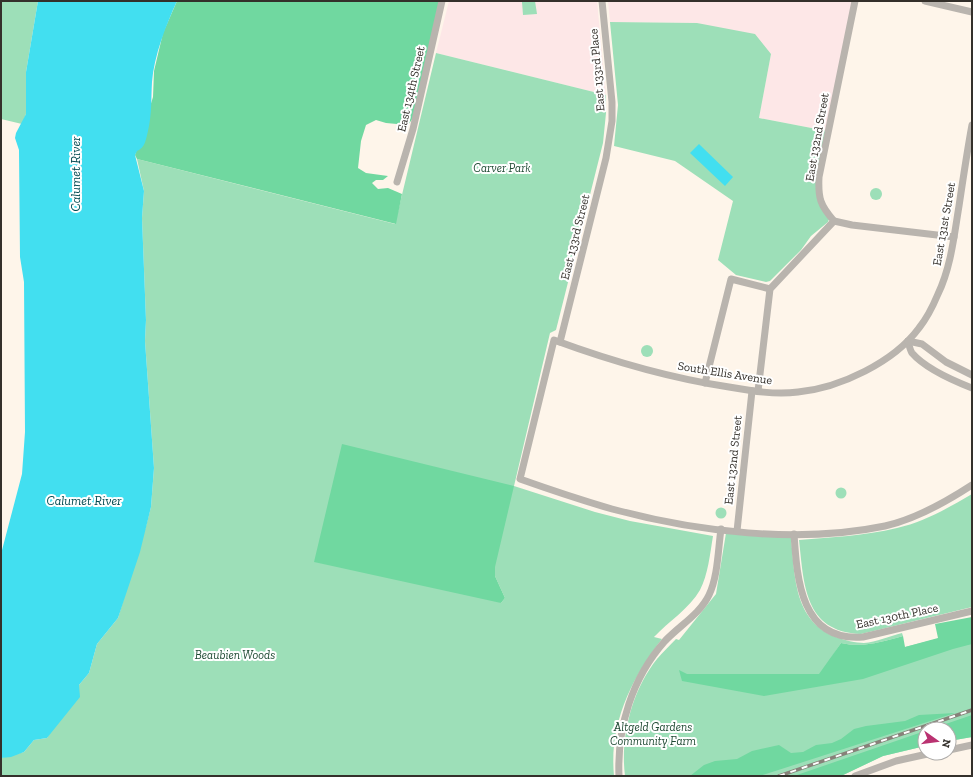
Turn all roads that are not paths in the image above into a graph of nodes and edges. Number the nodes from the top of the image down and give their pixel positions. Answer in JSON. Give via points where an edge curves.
{"nodes":[{"id":1,"x":442,"y":1,"type":"edge"},
{"id":2,"x":602,"y":1,"type":"edge"},
{"id":3,"x":855,"y":1,"type":"edge"},
{"id":4,"x":925,"y":1,"type":"edge"},
{"id":5,"x":972,"y":12,"type":"edge"},
{"id":6,"x":972,"y":125,"type":"edge"},
{"id":7,"x":610,"y":137,"type":"joint"},
{"id":8,"x":397,"y":182,"type":"dead end"},
{"id":9,"x":834,"y":221,"type":"junction"},
{"id":10,"x":954,"y":237,"type":"junction"},
{"id":11,"x":770,"y":289,"type":"junction"},
{"id":12,"x":557,"y":341,"type":"junction"},
{"id":13,"x":908,"y":341,"type":"junction"},
{"id":14,"x":972,"y":375,"type":"edge"},
{"id":15,"x":705,"y":384,"type":"junction"},
{"id":16,"x":972,"y":388,"type":"edge"},
{"id":17,"x":755,"y":391,"type":"junction"},
{"id":18,"x":972,"y":485,"type":"edge"},
{"id":19,"x":721,"y":530,"type":"junction"},
{"id":20,"x":737,"y":531,"type":"junction"},
{"id":21,"x":794,"y":534,"type":"junction"},
{"id":22,"x":972,"y":611,"type":"edge"},
{"id":23,"x":972,"y":744,"type":"edge"},
{"id":24,"x":957,"y":748,"type":"edge"},
{"id":25,"x":917,"y":756,"type":"edge"},
{"id":26,"x":619,"y":776,"type":"edge"},
{"id":27,"x":855,"y":776,"type":"edge"}],
"edges":[{"from":1,"to":8,"type":"street","name":"East 134th Street","via":[[413,129]]},
{"from":2,"to":7,"type":"street","name":"East 133rd Place","via":[[612,102]]},
{"from":3,"to":9,"type":"street","name":"East 132nd Street","via":[[819,177],[820,201]]},
{"from":4,"to":5,"type":"street"},
{"from":6,"to":10,"type":"street","name":"East 131st Street"},
{"from":7,"to":12,"type":"street","name":"East 133rd Street"},
{"from":9,"to":10,"type":"street"},
{"from":9,"to":11,"type":"street"},
{"from":10,"to":13,"type":"street","name":"East 131st Street","via":[[939,293],[919,328]]},
{"from":11,"to":15,"type":"street","via":[[731,279]]},
{"from":11,"to":17,"type":"street","name":"East 132nd Street"},
{"from":12,"to":15,"type":"street","name":"South Ellis Avenue","via":[[608,359]]},
{"from":12,"to":19,"type":"street","name":"East 133rd Street","via":[[520,480],[627,513]]},
{"from":13,"to":14,"type":"street","via":[[922,344],[946,362]]},
{"from":13,"to":16,"type":"street","via":[[912,352],[920,359],[949,378]]},
{"from":13,"to":17,"type":"street","name":"South Ellis Avenue","via":[[872,367],[838,384],[799,392]]},
{"from":15,"to":17,"type":"street","name":"South Ellis Avenue"},
{"from":17,"to":20,"type":"street","name":"East 132nd Street"},
{"from":18,"to":21,"type":"street","via":[[934,508],[886,526]]},
{"from":19,"to":20,"type":"street"},
{"from":19,"to":26,"type":"street","via":[[715,576],[709,595],[657,652],[631,697],[621,735]]},
{"from":20,"to":21,"type":"street"},
{"from":21,"to":22,"type":"street","name":"East 130th Place","via":[[803,599],[812,616],[828,630],[845,637],[863,637]]},
{"from":23,"to":24,"type":"street"},
{"from":25,"to":27,"type":"street"}]}
